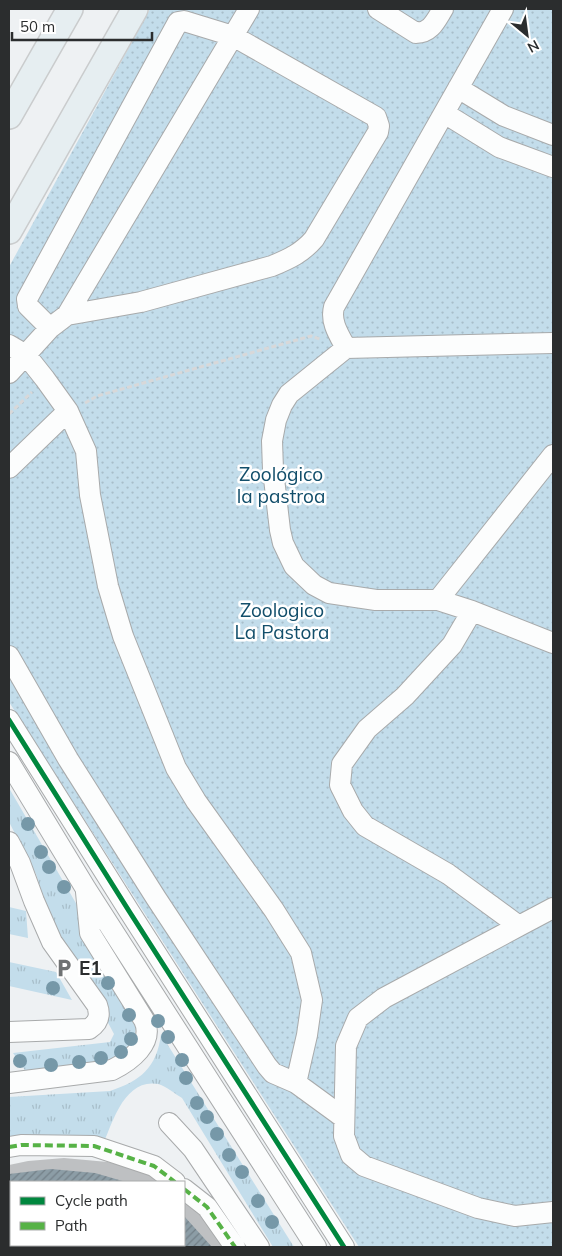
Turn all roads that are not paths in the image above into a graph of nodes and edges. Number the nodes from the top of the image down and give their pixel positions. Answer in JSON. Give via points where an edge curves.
{"nodes":[{"id":1,"x":70,"y":9,"type":"edge"},
{"id":2,"x":135,"y":9,"type":"edge"},
{"id":3,"x":249,"y":9,"type":"edge"},
{"id":4,"x":378,"y":9,"type":"edge"},
{"id":5,"x":443,"y":9,"type":"edge"},
{"id":6,"x":503,"y":9,"type":"edge"},
{"id":7,"x":408,"y":17,"type":"edge"},
{"id":8,"x":233,"y":36,"type":"junction"},
{"id":9,"x":458,"y":88,"type":"junction"},
{"id":10,"x":444,"y":113,"type":"junction"},
{"id":11,"x":9,"y":116,"type":"edge"},
{"id":12,"x":553,"y":135,"type":"edge"},
{"id":13,"x":553,"y":167,"type":"edge"},
{"id":14,"x":9,"y":232,"type":"edge"},
{"id":15,"x":67,"y":316,"type":"junction"},
{"id":16,"x":50,"y":328,"type":"junction"},
{"id":17,"x":553,"y":343,"type":"edge"},
{"id":18,"x":346,"y":348,"type":"junction"},
{"id":19,"x":17,"y":350,"type":"edge"},
{"id":20,"x":9,"y":373,"type":"edge"},
{"id":21,"x":68,"y":411,"type":"junction"},
{"id":22,"x":553,"y":455,"type":"edge"},
{"id":23,"x":9,"y":468,"type":"edge"},
{"id":24,"x":438,"y":600,"type":"junction"},
{"id":25,"x":472,"y":611,"type":"junction"},
{"id":26,"x":553,"y":643,"type":"edge"},
{"id":27,"x":9,"y":656,"type":"edge"},
{"id":28,"x":9,"y":720,"type":"edge"},
{"id":29,"x":9,"y":762,"type":"edge"},
{"id":30,"x":9,"y":842,"type":"edge"},
{"id":31,"x":86,"y":888,"type":"junction"},
{"id":32,"x":553,"y":908,"type":"edge"},
{"id":33,"x":519,"y":926,"type":"junction"},
{"id":34,"x":9,"y":1032,"type":"edge"},
{"id":35,"x":11,"y":1080,"type":"edge"},
{"id":36,"x":296,"y":1083,"type":"junction"},
{"id":37,"x":344,"y":1118,"type":"junction"},
{"id":38,"x":169,"y":1124,"type":"dead end"},
{"id":39,"x":9,"y":1146,"type":"edge"},
{"id":40,"x":174,"y":1181,"type":"edge"},
{"id":41,"x":185,"y":1190,"type":"edge"},
{"id":42,"x":553,"y":1212,"type":"edge"},
{"id":43,"x":235,"y":1247,"type":"edge"},
{"id":44,"x":259,"y":1247,"type":"edge"},
{"id":45,"x":316,"y":1247,"type":"edge"},
{"id":46,"x":344,"y":1247,"type":"edge"}],
"edges":[{"from":1,"to":11,"type":"main road"},
{"from":2,"to":14,"type":"main road"},
{"from":3,"to":8,"type":"street"},
{"from":4,"to":7,"type":"street"},
{"from":5,"to":7,"type":"street","via":[[426,32],[416,33]]},
{"from":6,"to":9,"type":"street"},
{"from":8,"to":15,"type":"street"},
{"from":8,"to":15,"type":"street","via":[[376,117],[378,132],[314,239],[292,258],[142,302]]},
{"from":8,"to":16,"type":"street","via":[[184,21],[175,25],[27,299],[28,306]]},
{"from":9,"to":10,"type":"street"},
{"from":9,"to":12,"type":"street","via":[[504,116]]},
{"from":10,"to":13,"type":"street","via":[[498,147]]},
{"from":10,"to":18,"type":"street","via":[[334,307],[333,321]]},
{"from":15,"to":16,"type":"street"},
{"from":16,"to":19,"type":"street"},
{"from":17,"to":18,"type":"street"},
{"from":18,"to":24,"type":"street","via":[[289,394],[276,420],[272,441],[273,470],[283,543],[294,566],[314,585],[329,593],[376,600]]},
{"from":19,"to":20,"type":"street"},
{"from":19,"to":21,"type":"street","via":[[45,379]]},
{"from":21,"to":23,"type":"street"},
{"from":21,"to":36,"type":"street","via":[[86,451],[92,504],[108,586],[123,636],[176,768],[301,954],[312,1000]]},
{"from":22,"to":24,"type":"street"},
{"from":24,"to":25,"type":"street"},
{"from":25,"to":26,"type":"street"},
{"from":25,"to":33,"type":"street","via":[[452,645],[405,696],[367,729],[342,764],[340,785],[365,826],[448,874]]},
{"from":27,"to":36,"type":"street","via":[[68,759],[266,1066],[273,1073]]},
{"from":28,"to":46,"type":"street"},
{"from":29,"to":31,"type":"street"},
{"from":30,"to":34,"type":"street","via":[[52,942],[97,1005],[99,1015],[95,1025],[89,1028]]},
{"from":31,"to":35,"type":"street","via":[[90,932],[144,1020],[148,1030],[146,1040],[126,1064],[112,1070]]},
{"from":31,"to":45,"type":"street"},
{"from":32,"to":33,"type":"street"},
{"from":33,"to":37,"type":"street","via":[[384,998],[358,1018],[346,1046]]},
{"from":36,"to":37,"type":"street"},
{"from":37,"to":42,"type":"street","via":[[344,1136],[351,1155],[364,1166],[478,1208],[515,1216]]},
{"from":38,"to":44,"type":"street","via":[[193,1149]]},
{"from":39,"to":40,"type":"street","via":[[94,1146],[154,1166]]},
{"from":41,"to":43,"type":"street","via":[[207,1207]]}]}
